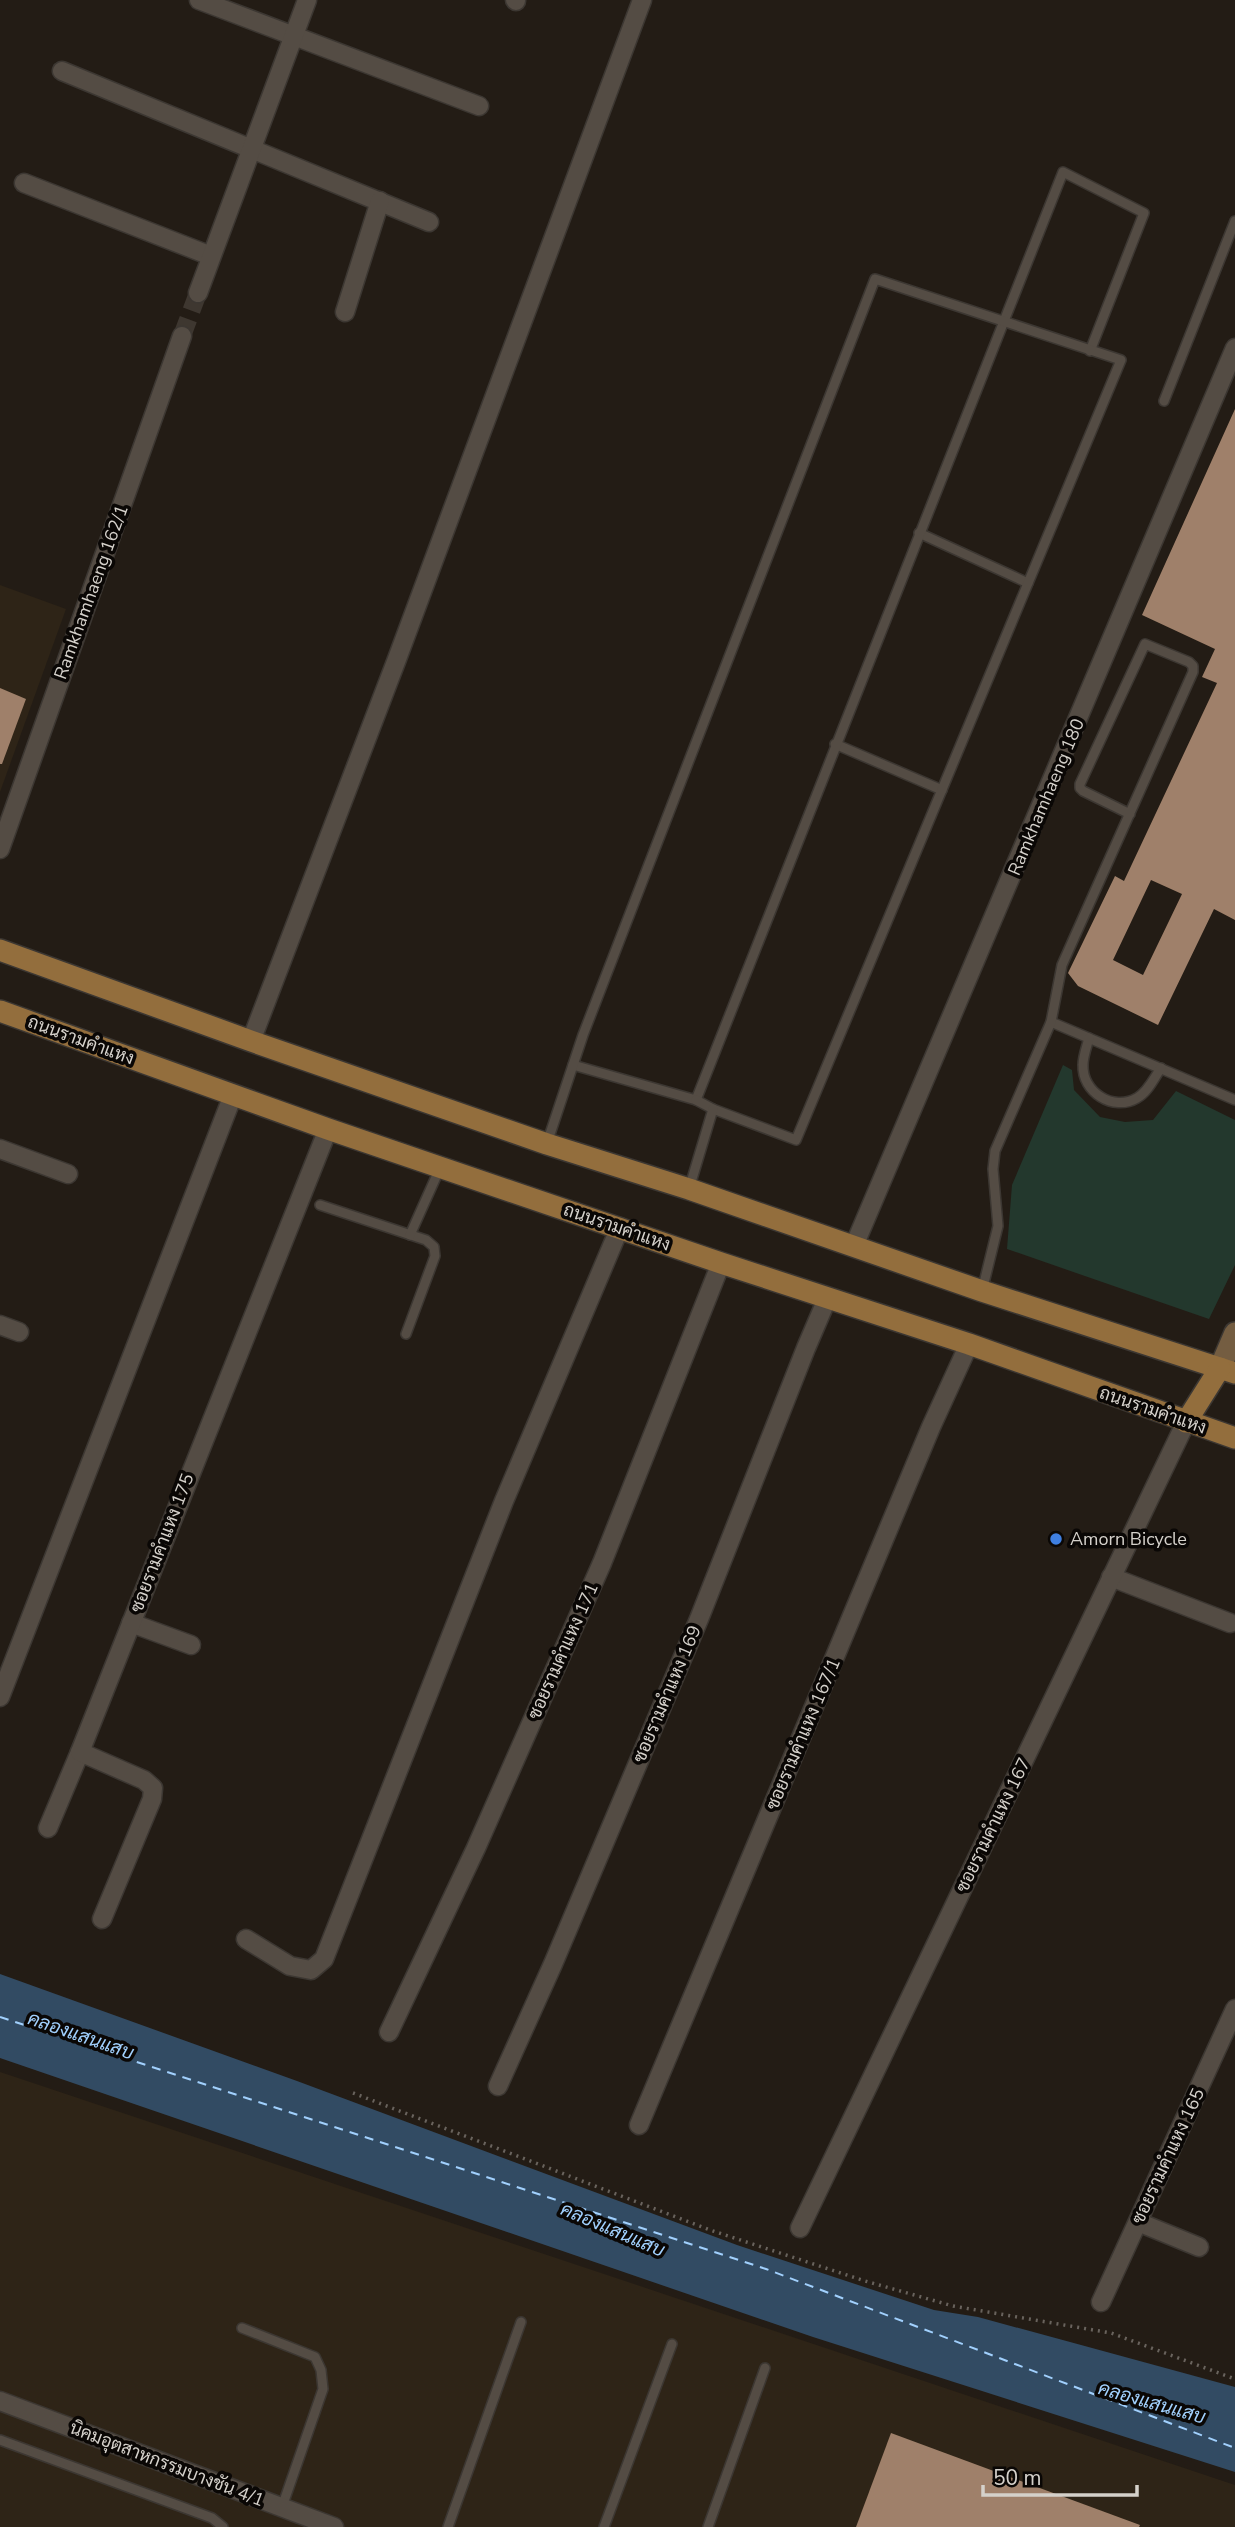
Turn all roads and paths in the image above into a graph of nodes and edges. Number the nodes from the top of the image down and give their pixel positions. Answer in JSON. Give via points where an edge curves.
{"nodes":[{"id":1,"x":199,"y":0,"type":"edge"},
{"id":2,"x":307,"y":0,"type":"edge"},
{"id":3,"x":642,"y":0,"type":"edge"},
{"id":4,"x":296,"y":36,"type":"junction"},
{"id":5,"x":62,"y":71,"type":"dead end"},
{"id":6,"x":479,"y":106,"type":"dead end"},
{"id":7,"x":251,"y":147,"type":"junction"},
{"id":8,"x":24,"y":183,"type":"dead end"},
{"id":9,"x":380,"y":201,"type":"junction"},
{"id":10,"x":1235,"y":220,"type":"edge"},
{"id":11,"x":429,"y":222,"type":"dead end"},
{"id":12,"x":211,"y":256,"type":"junction"},
{"id":13,"x":198,"y":293,"type":"tunnel mouth"},
{"id":14,"x":345,"y":312,"type":"dead end"},
{"id":15,"x":1003,"y":323,"type":"junction"},
{"id":16,"x":182,"y":336,"type":"tunnel mouth"},
{"id":17,"x":1235,"y":348,"type":"edge"},
{"id":18,"x":1090,"y":351,"type":"junction"},
{"id":19,"x":1164,"y":401,"type":"dead end"},
{"id":20,"x":919,"y":533,"type":"junction"},
{"id":21,"x":1028,"y":583,"type":"junction"},
{"id":22,"x":835,"y":744,"type":"junction"},
{"id":23,"x":942,"y":789,"type":"junction"},
{"id":24,"x":1130,"y":814,"type":"junction"},
{"id":25,"x":0,"y":849,"type":"edge"},
{"id":26,"x":5,"y":957,"type":"edge"},
{"id":27,"x":1,"y":1010,"type":"edge"},
{"id":28,"x":1051,"y":1022,"type":"junction"},
{"id":29,"x":1089,"y":1038,"type":"junction"},
{"id":30,"x":251,"y":1041,"type":"junction"},
{"id":31,"x":573,"y":1065,"type":"junction"},
{"id":32,"x":1161,"y":1068,"type":"junction"},
{"id":33,"x":233,"y":1095,"type":"junction"},
{"id":34,"x":696,"y":1100,"type":"junction"},
{"id":35,"x":1235,"y":1100,"type":"edge"},
{"id":36,"x":713,"y":1109,"type":"junction"},
{"id":37,"x":328,"y":1129,"type":"junction"},
{"id":38,"x":547,"y":1144,"type":"junction"},
{"id":39,"x":0,"y":1149,"type":"edge"},
{"id":40,"x":441,"y":1167,"type":"junction"},
{"id":41,"x":68,"y":1174,"type":"dead end"},
{"id":42,"x":689,"y":1189,"type":"junction"},
{"id":43,"x":320,"y":1205,"type":"dead end"},
{"id":44,"x":620,"y":1227,"type":"junction"},
{"id":45,"x":410,"y":1235,"type":"junction"},
{"id":46,"x":854,"y":1246,"type":"junction"},
{"id":47,"x":721,"y":1263,"type":"junction"},
{"id":48,"x":982,"y":1291,"type":"junction"},
{"id":49,"x":827,"y":1299,"type":"junction"},
{"id":50,"x":0,"y":1325,"type":"edge"},
{"id":51,"x":19,"y":1332,"type":"dead end"},
{"id":52,"x":1235,"y":1333,"type":"edge"},
{"id":53,"x":406,"y":1334,"type":"dead end"},
{"id":54,"x":969,"y":1344,"type":"junction"},
{"id":55,"x":1228,"y":1371,"type":"edge"},
{"id":56,"x":1186,"y":1422,"type":"junction"},
{"id":57,"x":1235,"y":1438,"type":"edge"},
{"id":58,"x":1111,"y":1577,"type":"junction"},
{"id":59,"x":131,"y":1623,"type":"junction"},
{"id":60,"x":1230,"y":1623,"type":"dead end"},
{"id":61,"x":191,"y":1645,"type":"dead end"},
{"id":62,"x":0,"y":1697,"type":"edge"},
{"id":63,"x":80,"y":1752,"type":"junction"},
{"id":64,"x":48,"y":1828,"type":"dead end"},
{"id":65,"x":102,"y":1919,"type":"dead end"},
{"id":66,"x":246,"y":1940,"type":"dead end"},
{"id":67,"x":1235,"y":2009,"type":"edge"},
{"id":68,"x":389,"y":2032,"type":"dead end"},
{"id":69,"x":498,"y":2086,"type":"dead end"},
{"id":70,"x":639,"y":2126,"type":"dead end"},
{"id":71,"x":1138,"y":2222,"type":"junction"},
{"id":72,"x":800,"y":2228,"type":"dead end"},
{"id":73,"x":1199,"y":2247,"type":"dead end"},
{"id":74,"x":1101,"y":2302,"type":"dead end"},
{"id":75,"x":521,"y":2322,"type":"dead end"},
{"id":76,"x":242,"y":2329,"type":"dead end"},
{"id":77,"x":671,"y":2344,"type":"dead end"},
{"id":78,"x":765,"y":2368,"type":"dead end"},
{"id":79,"x":0,"y":2401,"type":"edge"},
{"id":80,"x":0,"y":2440,"type":"edge"},
{"id":81,"x":282,"y":2507,"type":"junction"},
{"id":82,"x":223,"y":2527,"type":"edge"},
{"id":83,"x":334,"y":2527,"type":"edge"},
{"id":84,"x":448,"y":2527,"type":"edge"},
{"id":85,"x":604,"y":2527,"type":"edge"},
{"id":86,"x":708,"y":2527,"type":"edge"}],
"edges":[{"from":1,"to":4,"type":"street"},
{"from":2,"to":4,"type":"street"},
{"from":3,"to":30,"type":"street"},
{"from":4,"to":6,"type":"street"},
{"from":4,"to":7,"type":"street"},
{"from":5,"to":7,"type":"street"},
{"from":7,"to":9,"type":"street"},
{"from":7,"to":12,"type":"street"},
{"from":8,"to":12,"type":"street"},
{"from":9,"to":11,"type":"street"},
{"from":9,"to":14,"type":"street"},
{"from":10,"to":19,"type":"lane"},
{"from":12,"to":13,"type":"street"},
{"from":15,"to":18,"type":"lane"},
{"from":15,"to":18,"type":"lane","via":[[1063,172],[1144,213]]},
{"from":15,"to":20,"type":"lane"},
{"from":15,"to":31,"type":"lane","via":[[875,279]]},
{"from":16,"to":25,"type":"street","name":"Ramkhamhaeng 162/1"},
{"from":17,"to":46,"type":"street","name":"Ramkhamhaeng 180"},
{"from":18,"to":21,"type":"lane","via":[[1121,360]]},
{"from":20,"to":21,"type":"lane"},
{"from":20,"to":22,"type":"lane"},
{"from":21,"to":23,"type":"lane"},
{"from":22,"to":23,"type":"lane"},
{"from":22,"to":34,"type":"lane"},
{"from":23,"to":36,"type":"lane","via":[[796,1140]]},
{"from":24,"to":24,"type":"lane","via":[[1193,672],[1189,662],[1145,644],[1080,784],[1083,792]]},
{"from":24,"to":28,"type":"lane","via":[[1062,965]]},
{"from":26,"to":30,"type":"main road"},
{"from":27,"to":33,"type":"main road","name":"ถนนรามคำแหง"},
{"from":28,"to":29,"type":"lane"},
{"from":28,"to":48,"type":"lane","via":[[995,1151],[998,1226]]},
{"from":29,"to":32,"type":"lane"},
{"from":29,"to":32,"type":"lane","via":[[1084,1075],[1094,1093],[1105,1100],[1116,1103],[1139,1097]]},
{"from":30,"to":38,"type":"main road"},
{"from":31,"to":34,"type":"lane"},
{"from":31,"to":38,"type":"lane"},
{"from":32,"to":35,"type":"lane"},
{"from":33,"to":37,"type":"main road","name":"ถนนรามคำแหง"},
{"from":33,"to":62,"type":"street"},
{"from":34,"to":36,"type":"lane"},
{"from":36,"to":42,"type":"lane"},
{"from":37,"to":40,"type":"main road","name":"ถนนรามคำแหง"},
{"from":37,"to":59,"type":"street","name":"ซอยรามคำแหง 175"},
{"from":38,"to":42,"type":"main road"},
{"from":39,"to":41,"type":"street"},
{"from":40,"to":44,"type":"main road","name":"ถนนรามคำแหง"},
{"from":40,"to":45,"type":"lane"},
{"from":42,"to":46,"type":"main road"},
{"from":43,"to":45,"type":"lane"},
{"from":44,"to":47,"type":"main road","name":"ถนนรามคำแหง"},
{"from":44,"to":66,"type":"street","via":[[504,1502],[324,1959],[311,1970],[290,1966]]},
{"from":45,"to":53,"type":"lane","via":[[426,1240],[434,1247],[435,1256]]},
{"from":46,"to":48,"type":"main road"},
{"from":47,"to":49,"type":"main road","name":"ถนนรามคำแหง"},
{"from":47,"to":68,"type":"street","name":"ซอยรามคำแหง 171","via":[[602,1563]]},
{"from":48,"to":55,"type":"main road"},
{"from":49,"to":54,"type":"main road","name":"ถนนรามคำแหง"},
{"from":49,"to":69,"type":"street","name":"ซอยรามคำแหง 169","via":[[699,1619]]},
{"from":50,"to":51,"type":"street"},
{"from":52,"to":55,"type":"street"},
{"from":54,"to":56,"type":"main road","name":"ถนนรามคำแหง"},
{"from":54,"to":70,"type":"street","name":"ซอยรามคำแหง 167/1"},
{"from":55,"to":56,"type":"main road"},
{"from":56,"to":57,"type":"main road","name":"ถนนรามคำแหง"},
{"from":56,"to":58,"type":"street","name":"ซอยรามคำแหง 167"},
{"from":58,"to":60,"type":"street"},
{"from":58,"to":72,"type":"street","name":"ซอยรามคำแหง 167"},
{"from":59,"to":61,"type":"street"},
{"from":59,"to":63,"type":"street","name":"ซอยรามคำแหง 175"},
{"from":63,"to":64,"type":"street","name":"ซอยรามคำแหง 175"},
{"from":63,"to":65,"type":"street","via":[[145,1780],[153,1788]]},
{"from":67,"to":71,"type":"street","name":"ซอยรามคำแหง 165"},
{"from":71,"to":73,"type":"street"},
{"from":71,"to":74,"type":"street","name":"ซอยรามคำแหง 165"},
{"from":75,"to":84,"type":"lane"},
{"from":76,"to":81,"type":"lane","via":[[315,2357],[321,2370],[323,2389]]},
{"from":77,"to":85,"type":"lane"},
{"from":78,"to":86,"type":"lane"},
{"from":79,"to":81,"type":"street","name":"นิคมอุตสาหกรรมบางชัน 4/1"},
{"from":80,"to":82,"type":"lane","via":[[212,2518]]},
{"from":81,"to":83,"type":"street","name":"นิคมอุตสาหกรรมบางชัน 4/1"}]}
